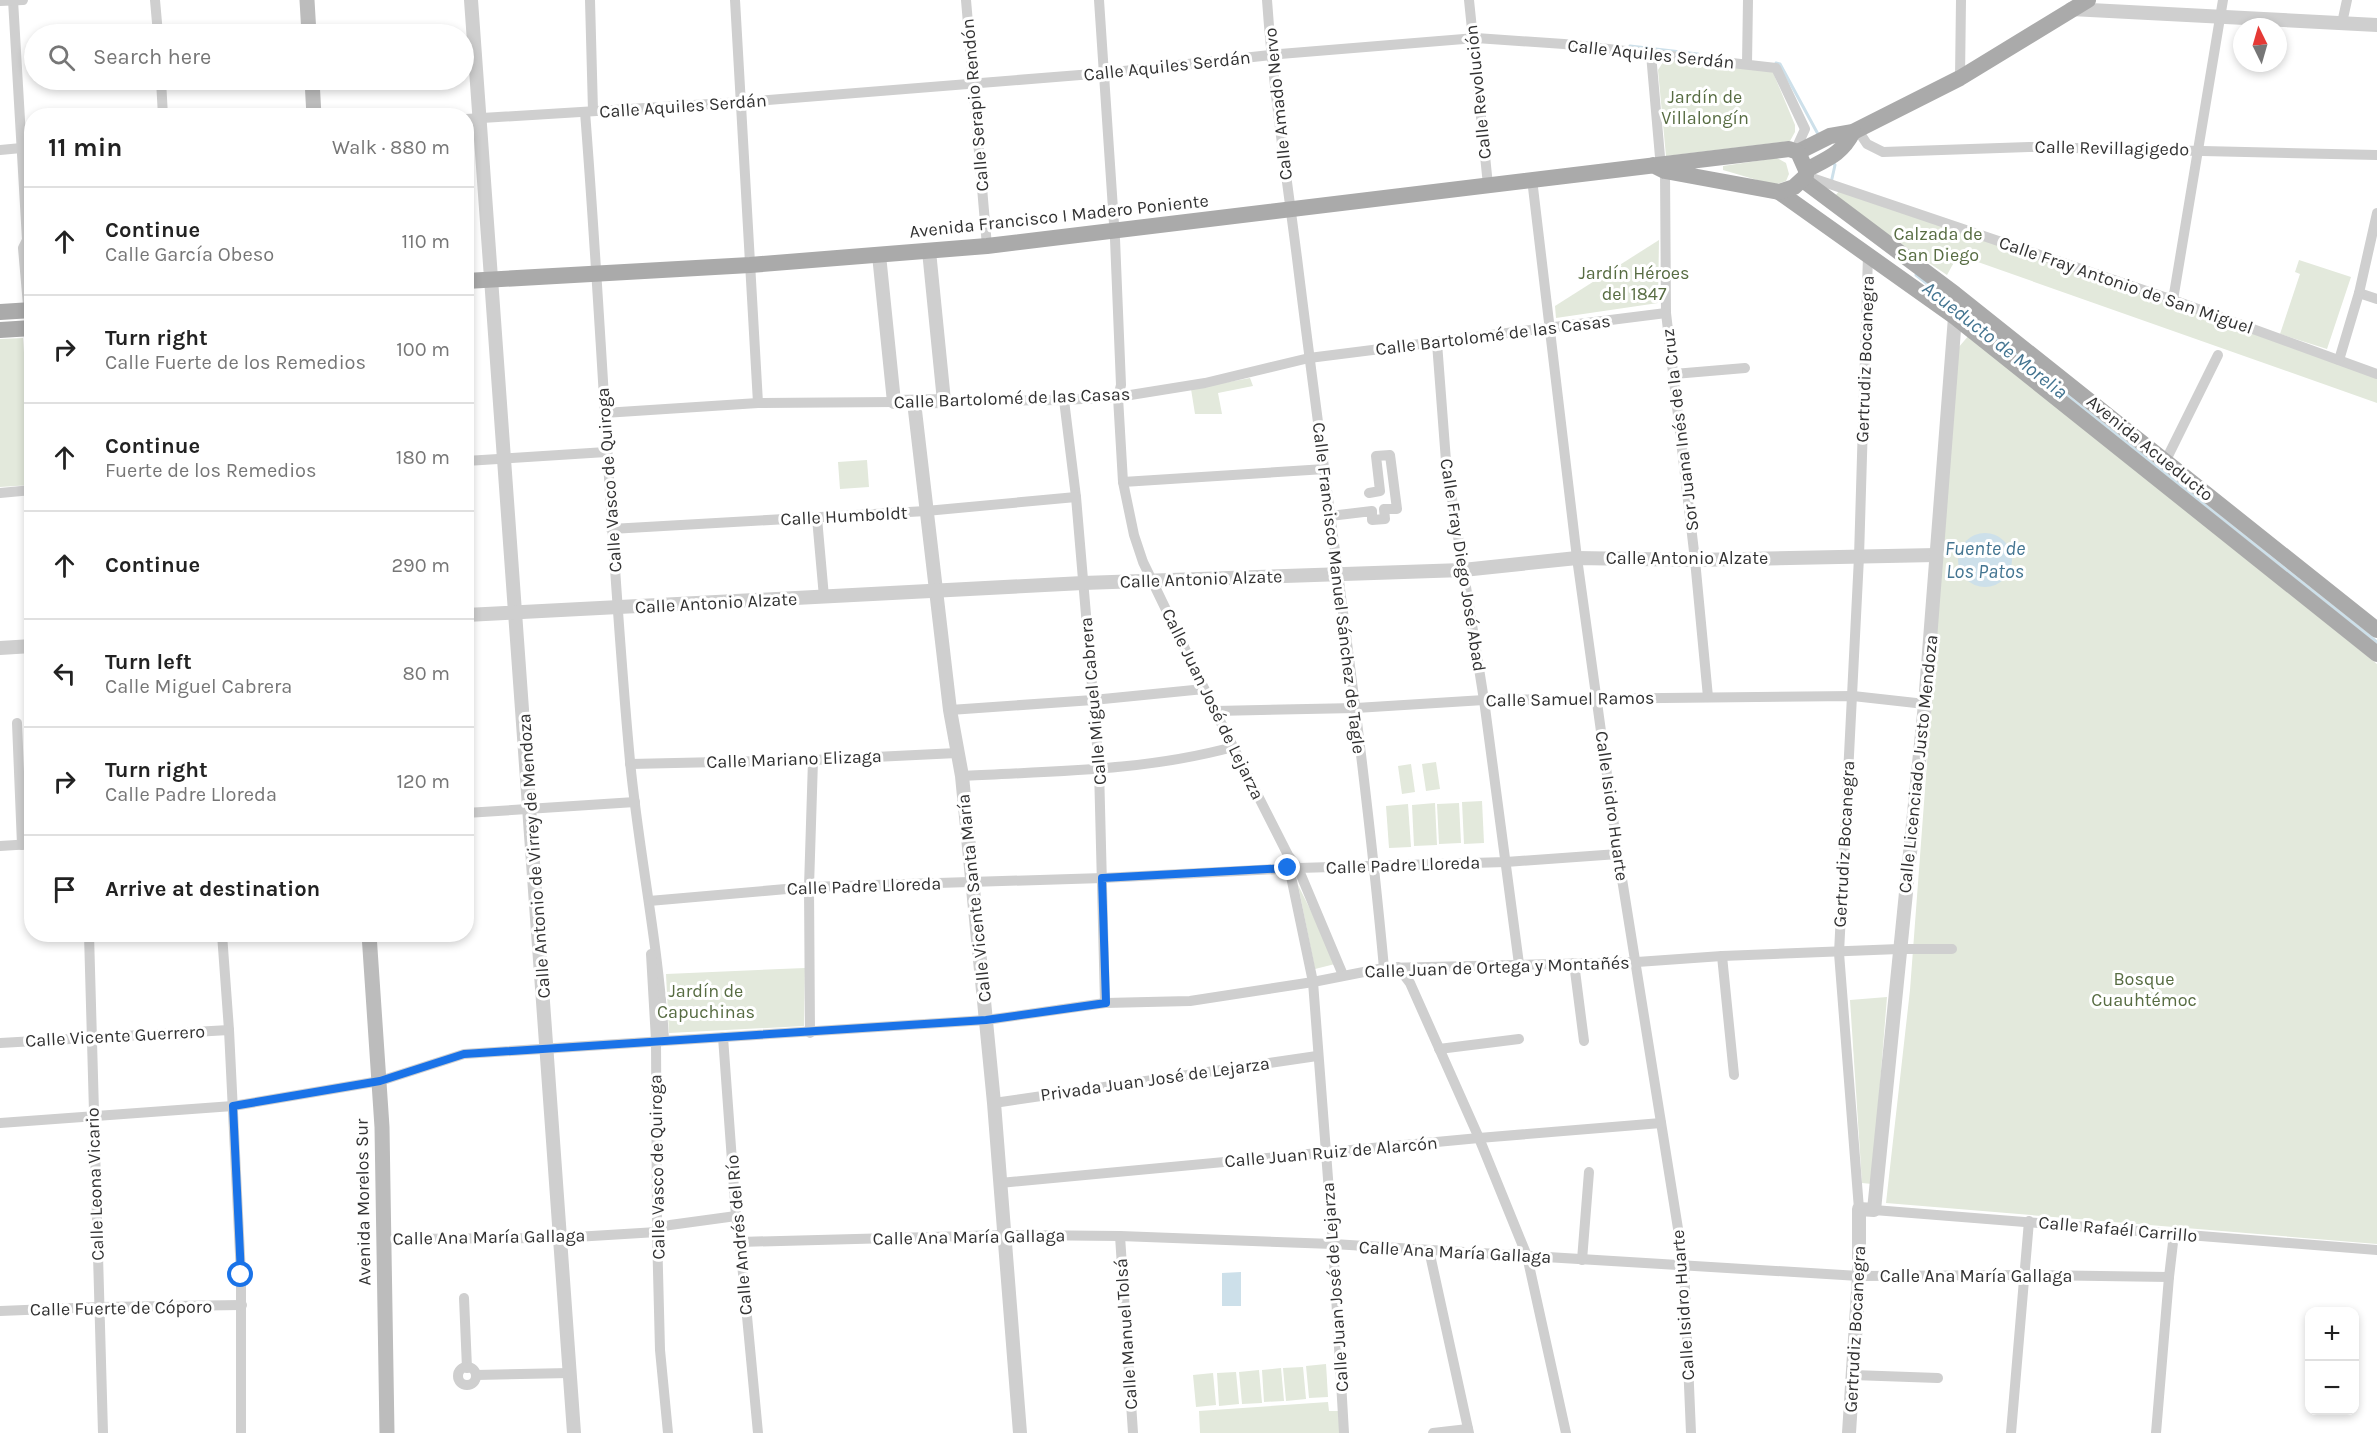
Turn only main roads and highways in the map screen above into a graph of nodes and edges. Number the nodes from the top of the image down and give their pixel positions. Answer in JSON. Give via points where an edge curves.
{"nodes":[{"id":1,"x":307,"y":0,"type":"edge"},
{"id":2,"x":2088,"y":0,"type":"edge"},
{"id":3,"x":308,"y":24,"type":"edge"},
{"id":4,"x":313,"y":90,"type":"edge"},
{"id":5,"x":314,"y":108,"type":"edge"},
{"id":6,"x":1855,"y":130,"type":"junction"},
{"id":7,"x":1796,"y":152,"type":"junction"},
{"id":8,"x":1660,"y":166,"type":"junction"},
{"id":9,"x":1805,"y":175,"type":"junction"},
{"id":10,"x":1779,"y":192,"type":"junction"},
{"id":11,"x":474,"y":280,"type":"edge"},
{"id":12,"x":24,"y":310,"type":"edge"},
{"id":13,"x":0,"y":312,"type":"edge"},
{"id":14,"x":24,"y":328,"type":"edge"},
{"id":15,"x":0,"y":330,"type":"edge"},
{"id":16,"x":2377,"y":630,"type":"edge"},
{"id":17,"x":2377,"y":654,"type":"edge"},
{"id":18,"x":370,"y":942,"type":"edge"},
{"id":19,"x":387,"y":1433,"type":"edge"}],
"edges":[{"from":1,"to":3,"type":"main road"},
{"from":2,"to":6,"type":"main road","via":[[1960,78]]},
{"from":4,"to":5,"type":"main road"},
{"from":6,"to":7,"type":"main road","via":[[1830,136]]},
{"from":6,"to":9,"type":"main road","via":[[1839,152]]},
{"from":7,"to":8,"type":"main road","name":"Avenida Francisco I Madero Poniente","via":[[1788,149]]},
{"from":7,"to":9,"type":"main road"},
{"from":8,"to":10,"type":"main road"},
{"from":8,"to":11,"type":"main road","name":"Avenida Francisco I Madero Poniente","via":[[987,246]]},
{"from":9,"to":10,"type":"main road"},
{"from":9,"to":16,"type":"main road","name":"Avenida Acueducto"},
{"from":10,"to":17,"type":"main road","name":"Avenida Acueducto","via":[[1955,317]]},
{"from":12,"to":13,"type":"main road"},
{"from":14,"to":15,"type":"main road"},
{"from":18,"to":19,"type":"main road","name":"Avenida Morelos Sur","via":[[380,1081]]}]}
